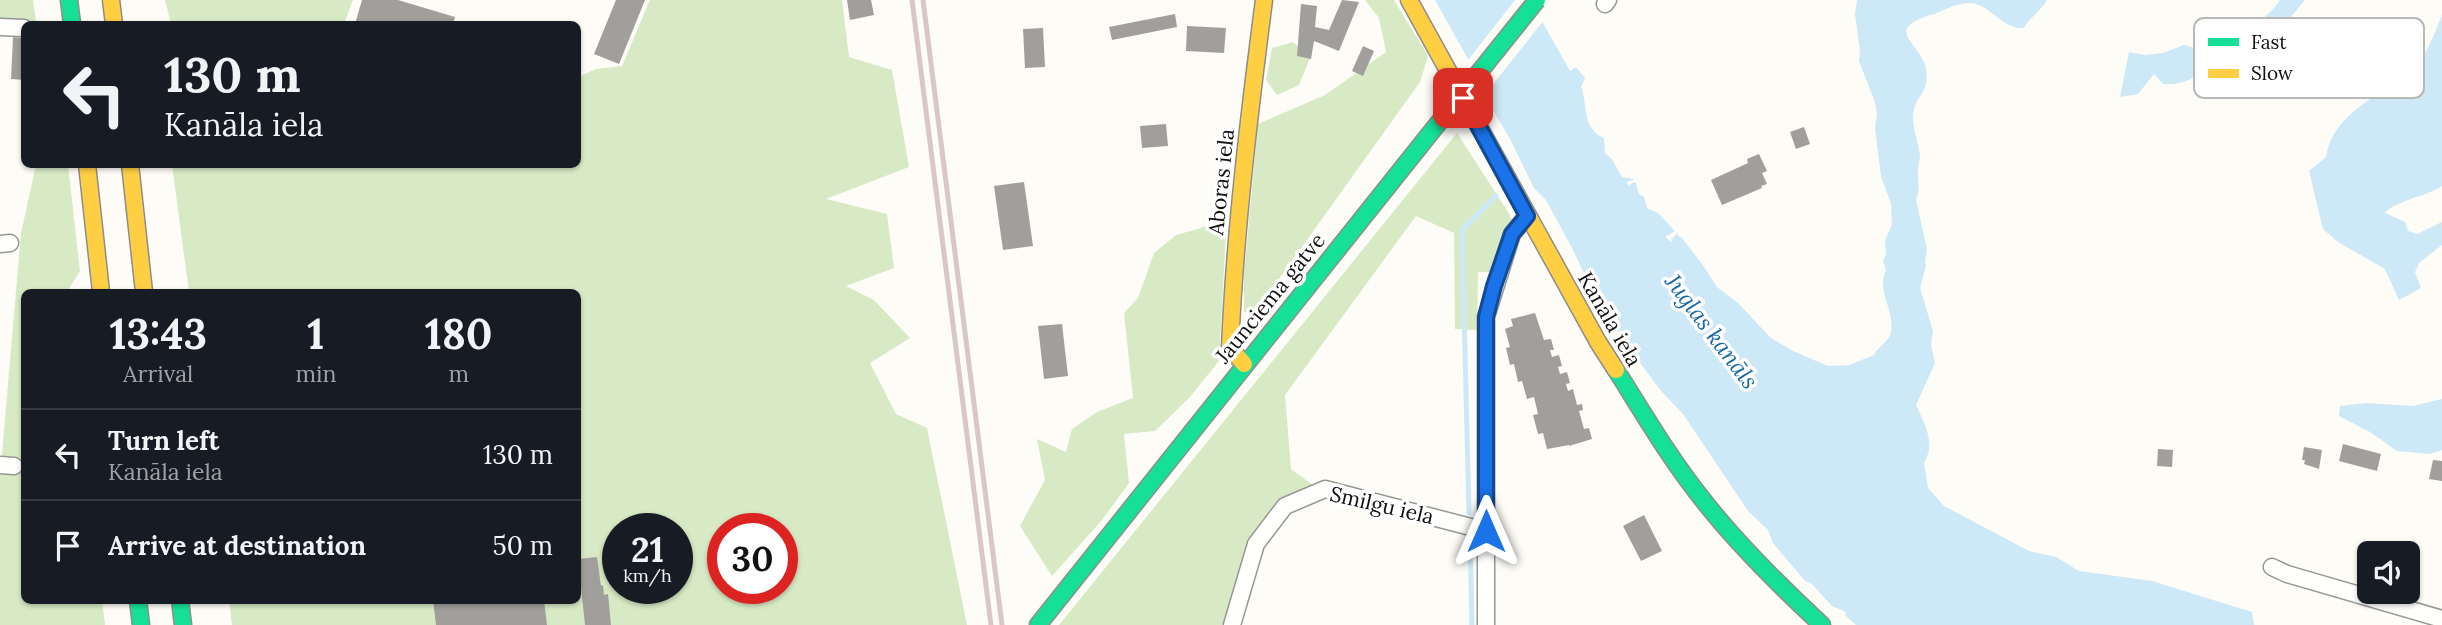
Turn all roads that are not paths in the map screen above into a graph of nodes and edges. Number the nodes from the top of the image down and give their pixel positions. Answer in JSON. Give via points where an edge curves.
{"nodes":[{"id":1,"x":69,"y":0,"type":"edge"},
{"id":2,"x":111,"y":0,"type":"edge"},
{"id":3,"x":1264,"y":0,"type":"edge"},
{"id":4,"x":1409,"y":0,"type":"edge"},
{"id":5,"x":1537,"y":0,"type":"edge"},
{"id":6,"x":72,"y":21,"type":"edge"},
{"id":7,"x":114,"y":21,"type":"edge"},
{"id":8,"x":0,"y":27,"type":"edge"},
{"id":9,"x":21,"y":28,"type":"edge"},
{"id":10,"x":87,"y":168,"type":"edge"},
{"id":11,"x":130,"y":168,"type":"edge"},
{"id":12,"x":1527,"y":216,"type":"junction"},
{"id":13,"x":102,"y":289,"type":"edge"},
{"id":14,"x":144,"y":289,"type":"edge"},
{"id":15,"x":1244,"y":364,"type":"junction"},
{"id":16,"x":1486,"y":531,"type":"junction"},
{"id":17,"x":2272,"y":566,"type":"dead end"},
{"id":18,"x":138,"y":604,"type":"edge"},
{"id":19,"x":180,"y":604,"type":"edge"},
{"id":20,"x":2442,"y":619,"type":"edge"},
{"id":21,"x":1043,"y":620,"type":"edge"},
{"id":22,"x":141,"y":625,"type":"edge"},
{"id":23,"x":183,"y":625,"type":"edge"},
{"id":24,"x":1232,"y":625,"type":"edge"},
{"id":25,"x":1486,"y":625,"type":"edge"},
{"id":26,"x":1822,"y":625,"type":"edge"}],
"edges":[{"from":1,"to":6,"type":"main road"},
{"from":2,"to":7,"type":"main road"},
{"from":3,"to":15,"type":"main road","name":"Aboras iela","via":[[1241,180],[1231,315],[1230,348]]},
{"from":4,"to":12,"type":"main road","name":"Kanāla iela"},
{"from":5,"to":15,"type":"main road","name":"Jaunciema gatve","bridge":true},
{"from":8,"to":9,"type":"street"},
{"from":10,"to":13,"type":"main road"},
{"from":11,"to":14,"type":"main road"},
{"from":12,"to":16,"type":"street","via":[[1512,234],[1486,317]]},
{"from":12,"to":26,"type":"main road","name":"Kanāla iela","via":[[1598,342],[1673,460],[1777,584]]},
{"from":15,"to":21,"type":"main road","name":"Jaunciema gatve"},
{"from":16,"to":24,"type":"street","name":"Smilgu iela","via":[[1325,489],[1285,506],[1256,544]]},
{"from":16,"to":25,"type":"street"},
{"from":17,"to":20,"type":"street"},
{"from":18,"to":22,"type":"main road"},
{"from":19,"to":23,"type":"main road"}]}
